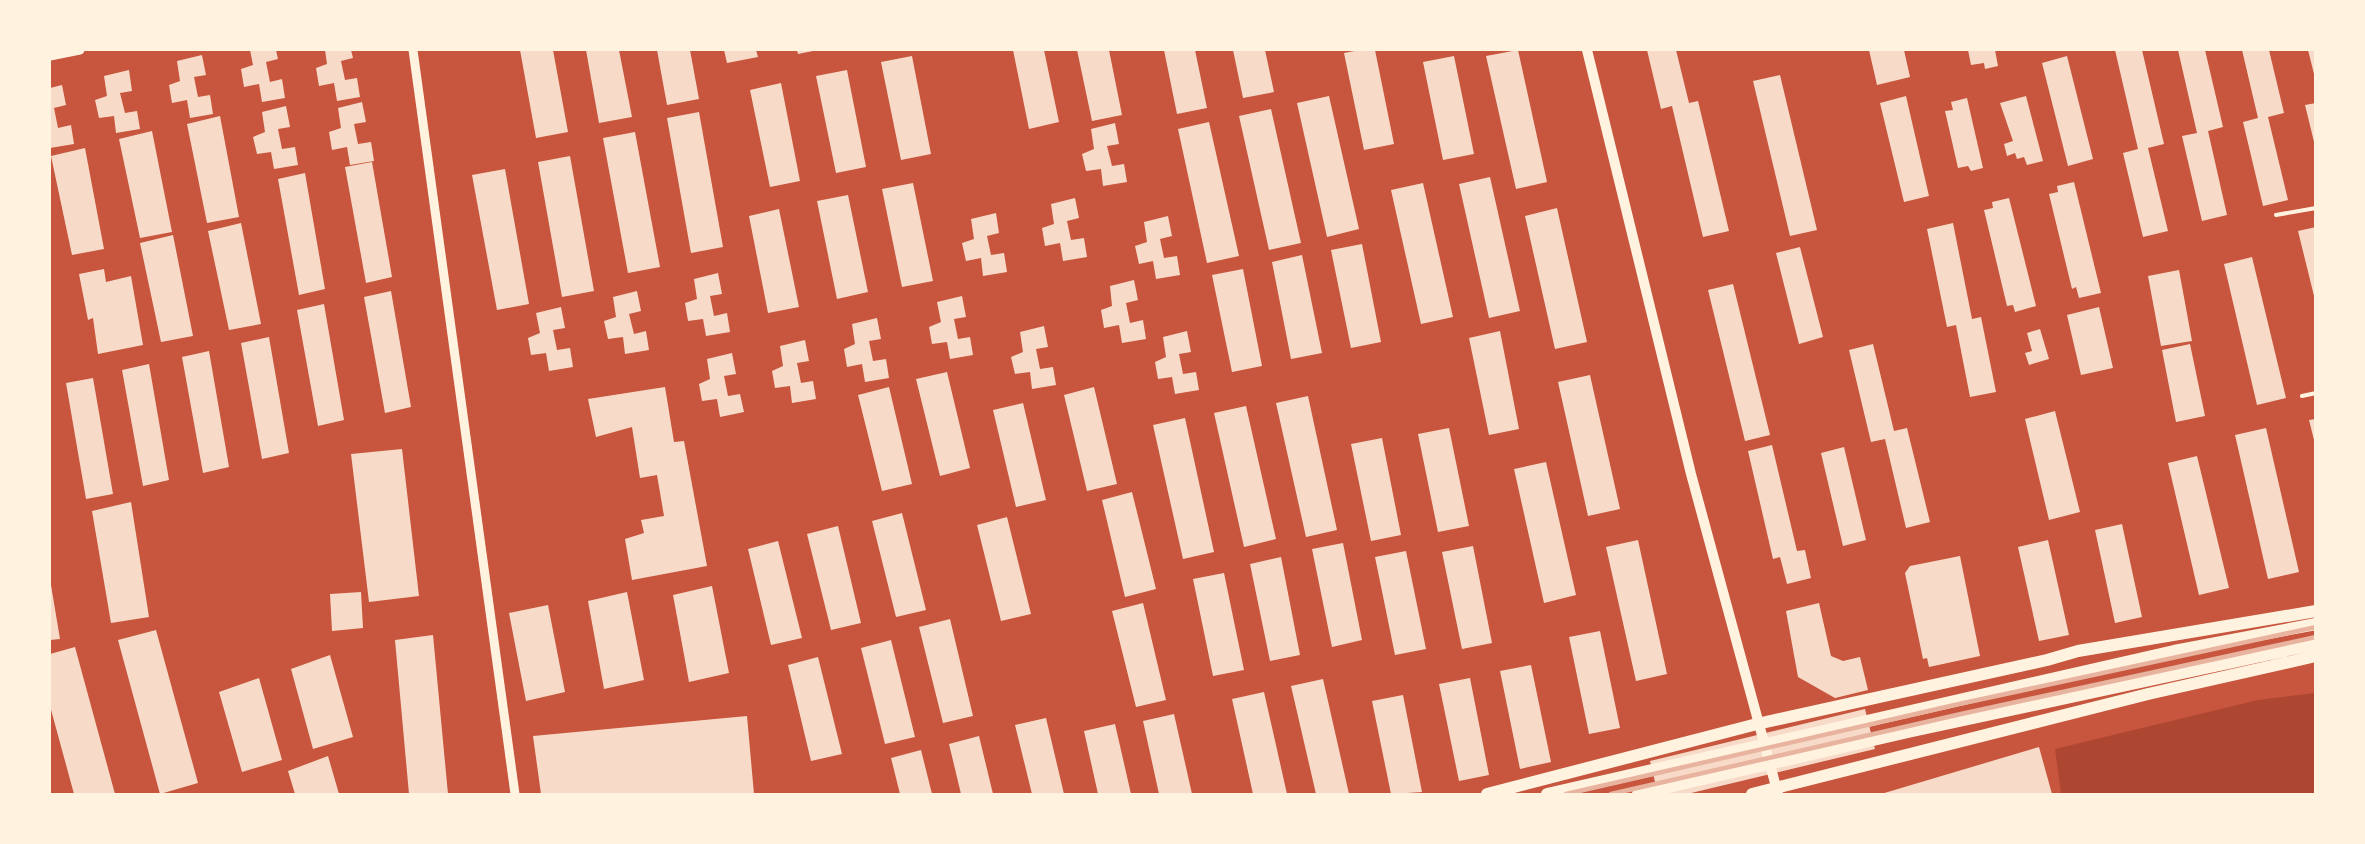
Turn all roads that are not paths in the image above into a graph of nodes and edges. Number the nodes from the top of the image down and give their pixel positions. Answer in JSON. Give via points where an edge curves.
{"nodes":[{"id":1,"x":80,"y":50,"type":"edge"},
{"id":2,"x":413,"y":50,"type":"edge"},
{"id":3,"x":1587,"y":50,"type":"edge"},
{"id":4,"x":50,"y":56,"type":"edge"},
{"id":5,"x":2316,"y":208,"type":"edge"},
{"id":6,"x":2276,"y":215,"type":"dead end"},
{"id":7,"x":2316,"y":393,"type":"edge"},
{"id":8,"x":2302,"y":396,"type":"dead end"},
{"id":9,"x":2316,"y":610,"type":"edge"},
{"id":10,"x":2316,"y":624,"type":"edge"},
{"id":11,"x":2316,"y":644,"type":"edge"},
{"id":12,"x":2316,"y":656,"type":"edge"},
{"id":13,"x":1757,"y":724,"type":"junction"},
{"id":14,"x":1777,"y":791,"type":"edge"},
{"id":15,"x":515,"y":795,"type":"edge"},
{"id":16,"x":1487,"y":795,"type":"edge"},
{"id":17,"x":1547,"y":795,"type":"edge"},
{"id":18,"x":1638,"y":795,"type":"edge"},
{"id":19,"x":1752,"y":795,"type":"edge"}],
"edges":[{"from":1,"to":4,"type":"street"},
{"from":2,"to":15,"type":"street"},
{"from":3,"to":13,"type":"main road"},
{"from":5,"to":6,"type":"lane"},
{"from":7,"to":8,"type":"lane"},
{"from":9,"to":13,"type":"main road","via":[[2078,651]]},
{"from":10,"to":17,"type":"main road","via":[[2151,656]]},
{"from":11,"to":18,"type":"main road","via":[[1919,729]]},
{"from":12,"to":14,"type":"main road","via":[[2128,699]]},
{"from":13,"to":14,"type":"main road"},
{"from":13,"to":16,"type":"main road"},
{"from":14,"to":19,"type":"main road"}]}
